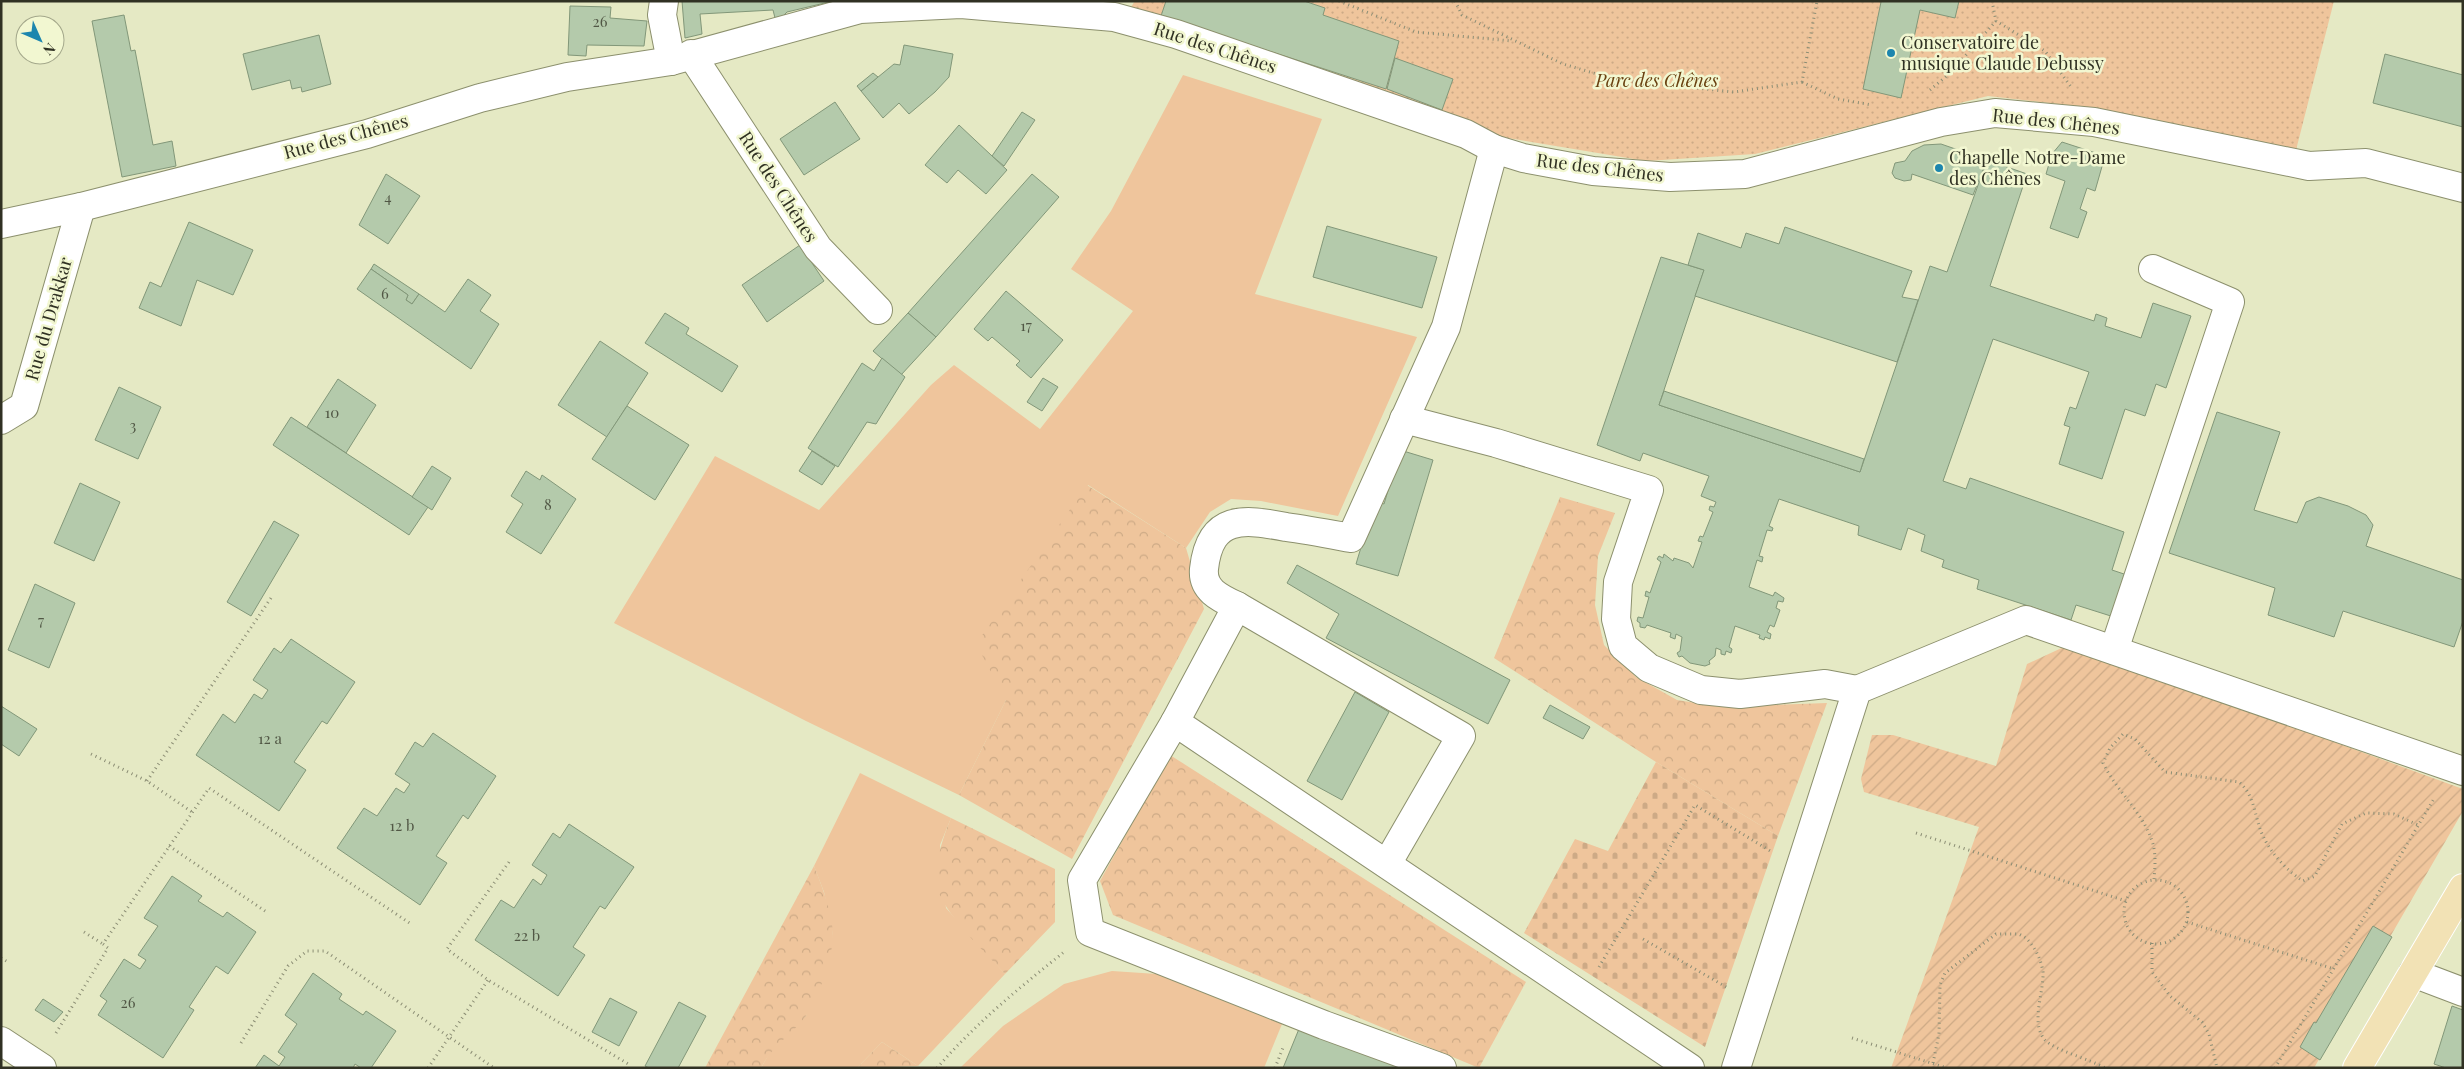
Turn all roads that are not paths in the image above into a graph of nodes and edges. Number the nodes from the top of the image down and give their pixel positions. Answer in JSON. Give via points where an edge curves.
{"nodes":[{"id":1,"x":664,"y":1,"type":"edge"},
{"id":2,"x":1118,"y":9,"type":"edge"},
{"id":3,"x":681,"y":57,"type":"junction"},
{"id":4,"x":1494,"y":149,"type":"junction"},
{"id":5,"x":2463,"y":188,"type":"edge"},
{"id":6,"x":80,"y":207,"type":"junction"},
{"id":7,"x":1,"y":224,"type":"edge"},
{"id":8,"x":2153,"y":270,"type":"dead end"},
{"id":9,"x":878,"y":310,"type":"dead end"},
{"id":10,"x":1404,"y":419,"type":"junction"},
{"id":11,"x":1,"y":420,"type":"edge"},
{"id":12,"x":1237,"y":606,"type":"junction"},
{"id":13,"x":2114,"y":650,"type":"junction"},
{"id":14,"x":1858,"y":690,"type":"junction"},
{"id":15,"x":1175,"y":722,"type":"junction"},
{"id":16,"x":2463,"y":771,"type":"edge"},
{"id":17,"x":1388,"y":864,"type":"junction"},
{"id":18,"x":2463,"y":888,"type":"edge"},
{"id":19,"x":2413,"y":974,"type":"junction"},
{"id":20,"x":2463,"y":992,"type":"edge"},
{"id":21,"x":1,"y":1040,"type":"edge"},
{"id":22,"x":42,"y":1068,"type":"edge"},
{"id":23,"x":1442,"y":1068,"type":"edge"},
{"id":24,"x":1690,"y":1068,"type":"edge"},
{"id":25,"x":1736,"y":1068,"type":"edge"},
{"id":26,"x":2357,"y":1068,"type":"edge"}],
"edges":[{"from":1,"to":3,"type":"street","via":[[662,15]]},
{"from":2,"to":3,"type":"street","name":"Rue des Chênes","via":[[961,4],[860,9]]},
{"from":2,"to":4,"type":"street","name":"Rue des Chênes","via":[[1176,34],[1466,134]]},
{"from":3,"to":6,"type":"street","name":"Rue des Chênes","via":[[567,77],[480,98],[367,134]]},
{"from":3,"to":9,"type":"street","name":"Rue des Chênes","via":[[818,248]]},
{"from":4,"to":5,"type":"street","name":"Rue des Chênes","via":[[1593,171],[1670,177],[1745,174],[1941,122],[1995,113],[2094,122],[2309,166],[2366,163]]},
{"from":4,"to":10,"type":"street","via":[[1446,327]]},
{"from":6,"to":7,"type":"street","name":"Rue des Chênes"},
{"from":6,"to":11,"type":"street","name":"Rue du Drakkar","via":[[24,406]]},
{"from":8,"to":13,"type":"street","via":[[2230,302]]},
{"from":10,"to":12,"type":"street","via":[[1351,538],[1256,521],[1239,521],[1219,532],[1210,544],[1204,576],[1213,595]]},
{"from":10,"to":14,"type":"street","via":[[1496,443],[1649,490],[1618,582],[1616,619],[1623,646],[1649,668],[1701,690],[1740,694],[1825,684]]},
{"from":12,"to":15,"type":"street"},
{"from":12,"to":17,"type":"street","via":[[1461,736]]},
{"from":13,"to":14,"type":"street","via":[[2026,620]]},
{"from":13,"to":16,"type":"street"},
{"from":14,"to":25,"type":"street"},
{"from":15,"to":17,"type":"street"},
{"from":15,"to":23,"type":"street","via":[[1082,880],[1090,932]]},
{"from":17,"to":24,"type":"street"},
{"from":18,"to":19,"type":"main road"},
{"from":19,"to":20,"type":"street"},
{"from":19,"to":26,"type":"main road"},
{"from":21,"to":22,"type":"street"}]}
